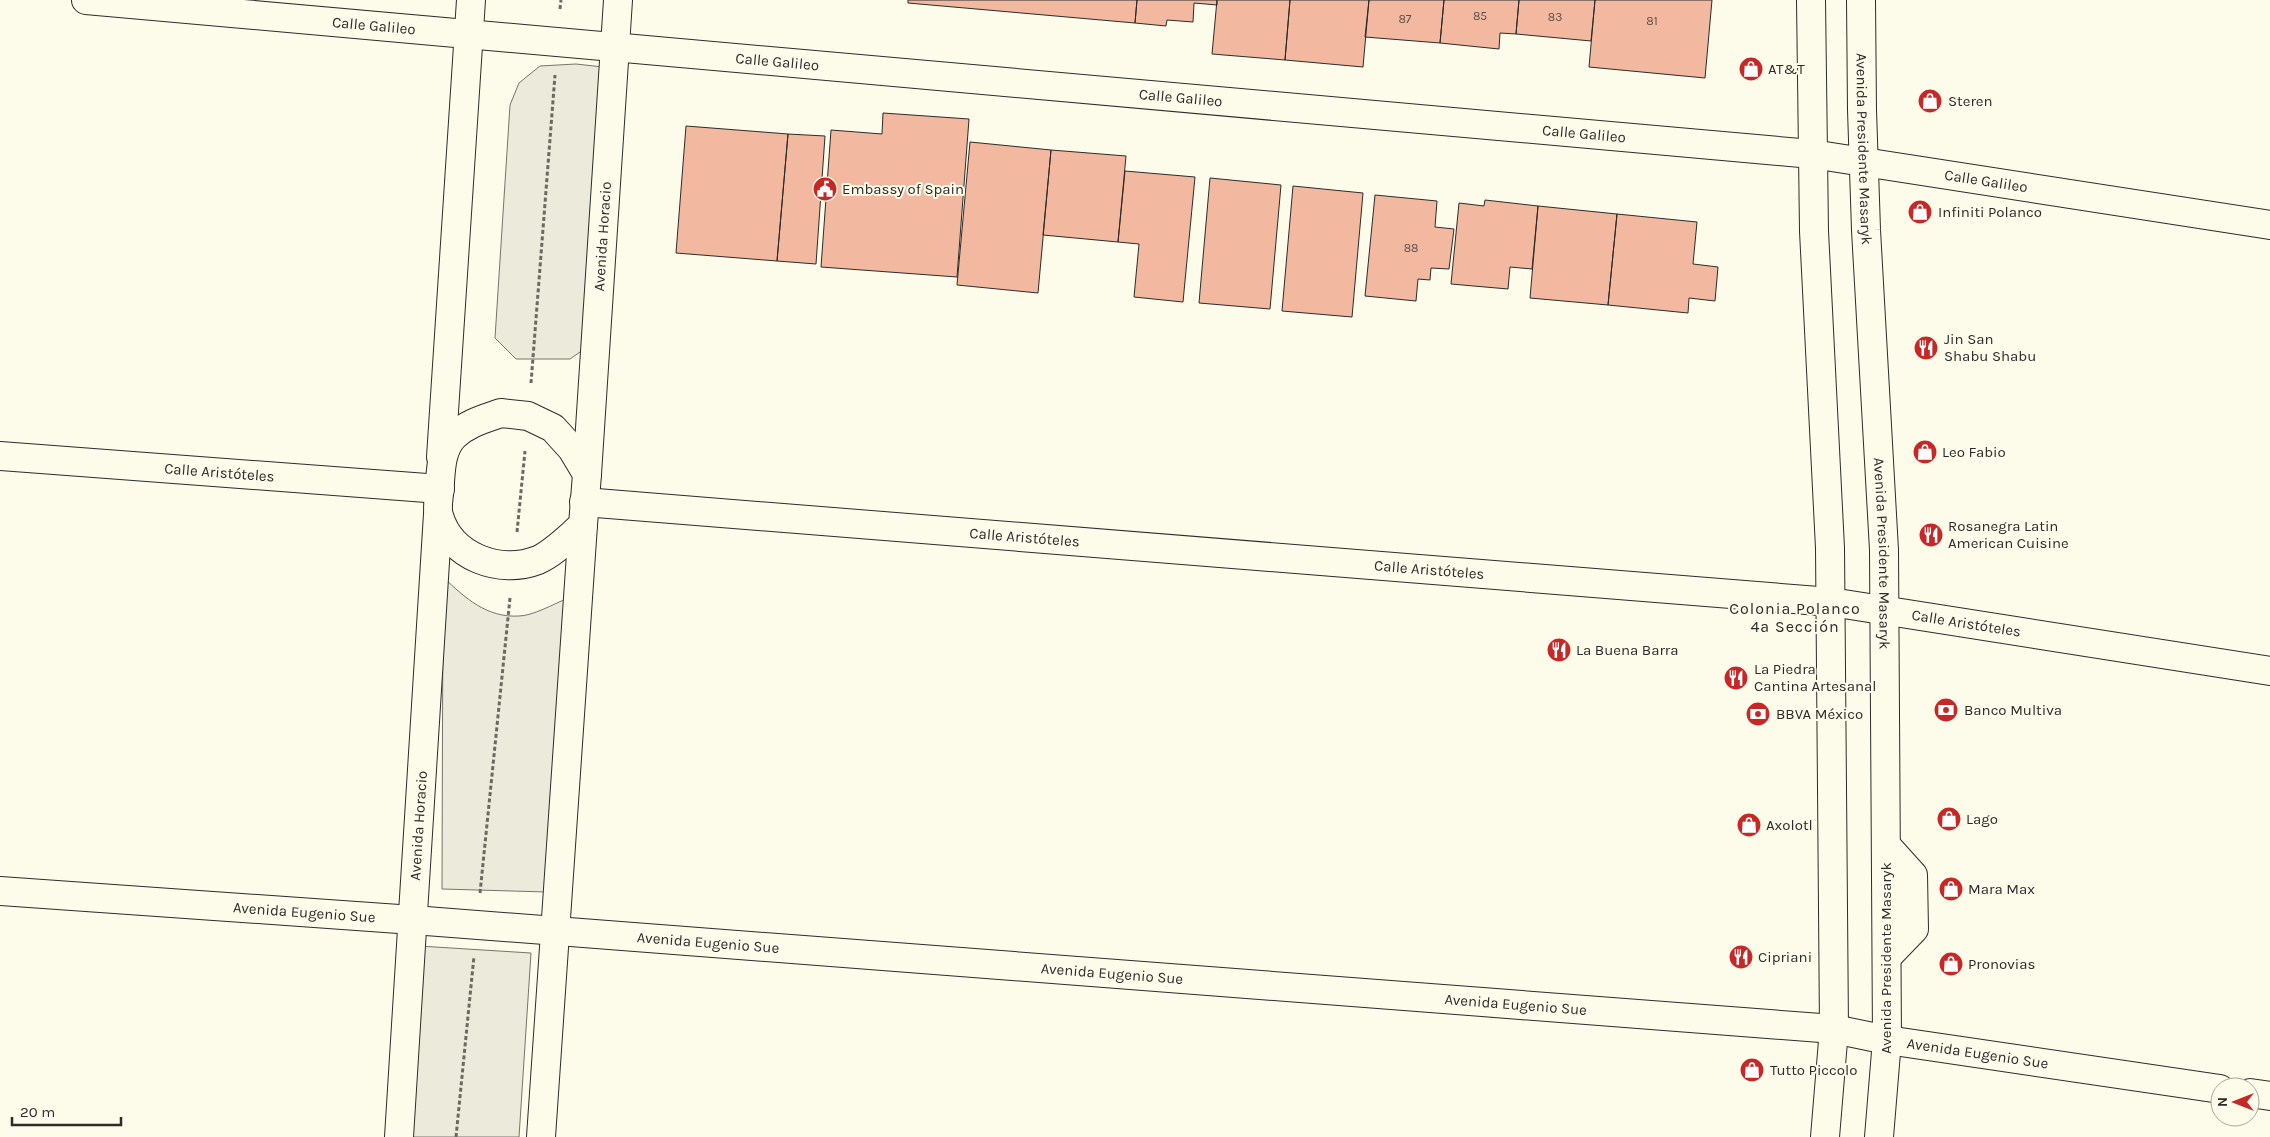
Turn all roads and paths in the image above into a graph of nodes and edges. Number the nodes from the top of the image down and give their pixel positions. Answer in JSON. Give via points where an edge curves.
{"nodes":[{"id":1,"x":86,"y":0,"type":"edge"},
{"id":2,"x":471,"y":0,"type":"edge"},
{"id":3,"x":618,"y":0,"type":"edge"},
{"id":4,"x":1812,"y":0,"type":"edge"},
{"id":5,"x":1861,"y":0,"type":"edge"},
{"id":6,"x":468,"y":34,"type":"junction"},
{"id":7,"x":616,"y":47,"type":"junction"},
{"id":8,"x":1812,"y":154,"type":"junction"},
{"id":9,"x":1864,"y":162,"type":"junction"},
{"id":10,"x":2270,"y":225,"type":"edge"},
{"id":11,"x":0,"y":456,"type":"edge"},
{"id":12,"x":441,"y":460,"type":"junction"},
{"id":13,"x":587,"y":474,"type":"junction"},
{"id":14,"x":439,"y":502,"type":"junction"},
{"id":15,"x":584,"y":514,"type":"junction"},
{"id":16,"x":1831,"y":602,"type":"junction"},
{"id":17,"x":1884,"y":610,"type":"junction"},
{"id":18,"x":2270,"y":671,"type":"edge"},
{"id":19,"x":0,"y":891,"type":"edge"},
{"id":20,"x":413,"y":920,"type":"junction"},
{"id":21,"x":555,"y":932,"type":"junction"},
{"id":22,"x":1834,"y":1029,"type":"junction"},
{"id":23,"x":1888,"y":1040,"type":"junction"},
{"id":24,"x":2210,"y":1088,"type":"edge"},
{"id":25,"x":399,"y":1137,"type":"edge"},
{"id":26,"x":541,"y":1137,"type":"edge"},
{"id":27,"x":1825,"y":1137,"type":"edge"},
{"id":28,"x":1879,"y":1137,"type":"edge"}],
"edges":[{"from":1,"to":6,"type":"street","name":"Calle Galileo"},
{"from":2,"to":6,"type":"street"},
{"from":3,"to":7,"type":"street","name":"Avenida Horacio"},
{"from":4,"to":8,"type":"street"},
{"from":5,"to":9,"type":"street","name":"Avenida Presidente Masaryk"},
{"from":6,"to":7,"type":"street","name":"Calle Galileo"},
{"from":6,"to":12,"type":"street"},
{"from":7,"to":8,"type":"street","name":"Calle Galileo"},
{"from":7,"to":13,"type":"street","name":"Avenida Horacio"},
{"from":8,"to":9,"type":"street","name":"Calle Galileo"},
{"from":8,"to":16,"type":"street"},
{"from":9,"to":10,"type":"street","name":"Calle Galileo"},
{"from":9,"to":17,"type":"street","name":"Avenida Presidente Masaryk","via":[[1884,550]]},
{"from":11,"to":14,"type":"street","name":"Calle Aristóteles"},
{"from":12,"to":13,"type":"street","via":[[452,437],[475,421],[501,413],[528,416],[553,428],[572,449]]},
{"from":12,"to":14,"type":"street"},
{"from":13,"to":15,"type":"street"},
{"from":14,"to":15,"type":"street","via":[[447,536],[466,553],[488,564],[513,566],[538,560]]},
{"from":14,"to":20,"type":"street","name":"Avenida Horacio"},
{"from":15,"to":16,"type":"street","name":"Calle Aristóteles"},
{"from":15,"to":21,"type":"street"},
{"from":16,"to":17,"type":"street","name":"Calle Aristóteles"},
{"from":16,"to":22,"type":"street"},
{"from":17,"to":18,"type":"street","name":"Calle Aristóteles"},
{"from":17,"to":23,"type":"street","name":"Avenida Presidente Masaryk"},
{"from":19,"to":20,"type":"street","name":"Avenida Eugenio Sue"},
{"from":20,"to":21,"type":"street","name":"Avenida Eugenio Sue"},
{"from":20,"to":25,"type":"street","name":"Avenida Horacio"},
{"from":21,"to":22,"type":"street","name":"Avenida Eugenio Sue"},
{"from":21,"to":26,"type":"street"},
{"from":22,"to":23,"type":"street","name":"Avenida Eugenio Sue"},
{"from":22,"to":27,"type":"street"},
{"from":23,"to":24,"type":"street","name":"Avenida Eugenio Sue"},
{"from":23,"to":28,"type":"street","name":"Avenida Presidente Masaryk"}]}
